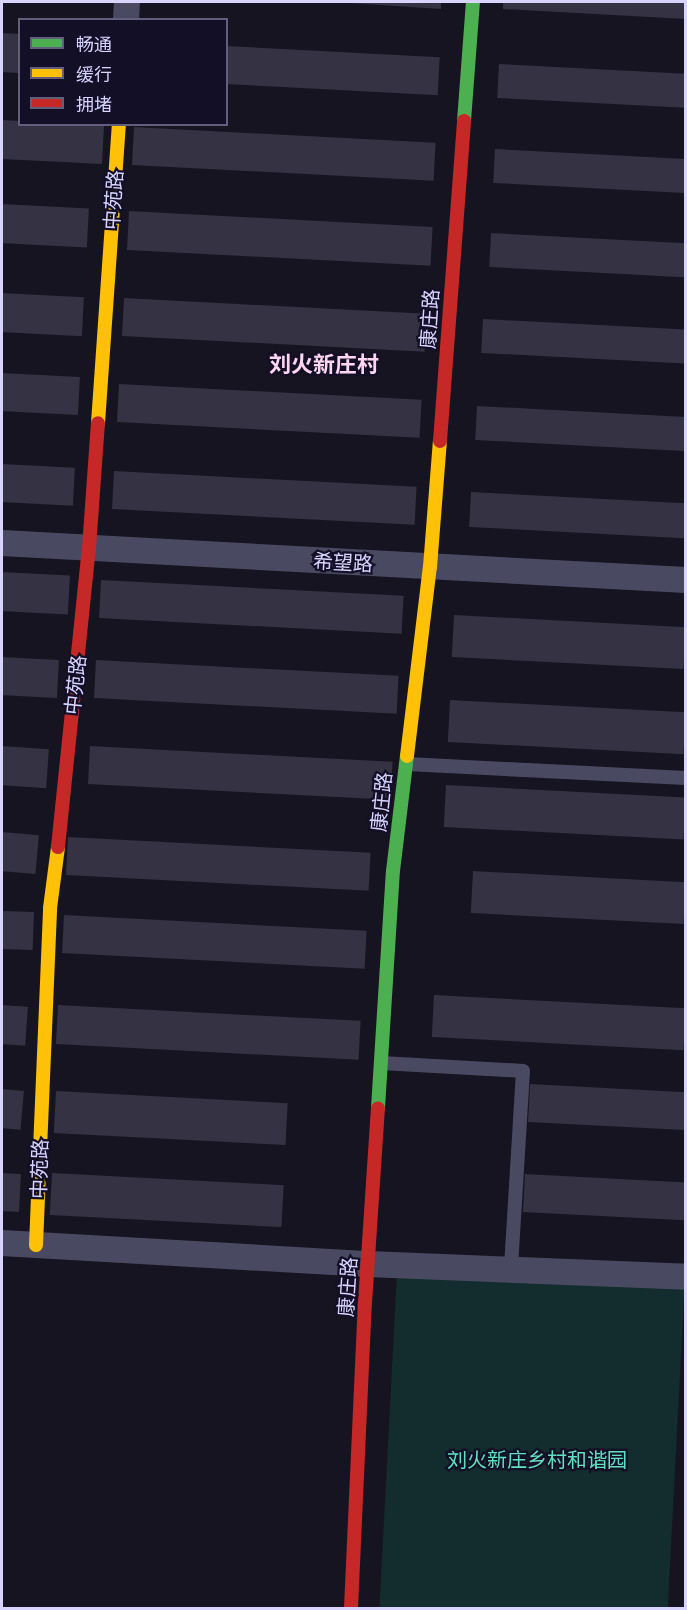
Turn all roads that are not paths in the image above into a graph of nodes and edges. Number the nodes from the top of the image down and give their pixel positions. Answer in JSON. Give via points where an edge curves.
{"nodes":[{"id":1,"x":127,"y":2,"type":"edge"},
{"id":2,"x":473,"y":2,"type":"edge"},
{"id":3,"x":126,"y":18,"type":"edge"},
{"id":4,"x":119,"y":126,"type":"edge"},
{"id":5,"x":2,"y":543,"type":"edge"},
{"id":6,"x":89,"y":548,"type":"junction"},
{"id":7,"x":430,"y":567,"type":"junction"},
{"id":8,"x":686,"y":579,"type":"edge"},
{"id":9,"x":405,"y":764,"type":"junction"},
{"id":10,"x":686,"y":778,"type":"edge"},
{"id":11,"x":381,"y":1063,"type":"junction"},
{"id":12,"x":2,"y":1243,"type":"edge"},
{"id":13,"x":36,"y":1245,"type":"junction"},
{"id":14,"x":368,"y":1264,"type":"junction"},
{"id":15,"x":511,"y":1270,"type":"junction"},
{"id":16,"x":686,"y":1277,"type":"edge"},
{"id":17,"x":351,"y":1608,"type":"edge"}],
"edges":[{"from":1,"to":3,"type":"street"},
{"from":2,"to":7,"type":"street","name":"康庄路"},
{"from":4,"to":6,"type":"street","name":"中苑路"},
{"from":5,"to":6,"type":"street","name":"希望路"},
{"from":6,"to":7,"type":"street","name":"希望路"},
{"from":6,"to":13,"type":"street","name":"中苑路","via":[[50,908]]},
{"from":7,"to":8,"type":"street","name":"希望路"},
{"from":7,"to":9,"type":"street","name":"康庄路"},
{"from":9,"to":10,"type":"lane"},
{"from":9,"to":11,"type":"street","name":"康庄路","via":[[393,871]]},
{"from":11,"to":14,"type":"street","name":"康庄路"},
{"from":11,"to":15,"type":"lane","via":[[523,1071]]},
{"from":12,"to":13,"type":"street"},
{"from":13,"to":14,"type":"street"},
{"from":14,"to":15,"type":"street"},
{"from":14,"to":17,"type":"street","name":"康庄路"},
{"from":15,"to":16,"type":"street"}]}
